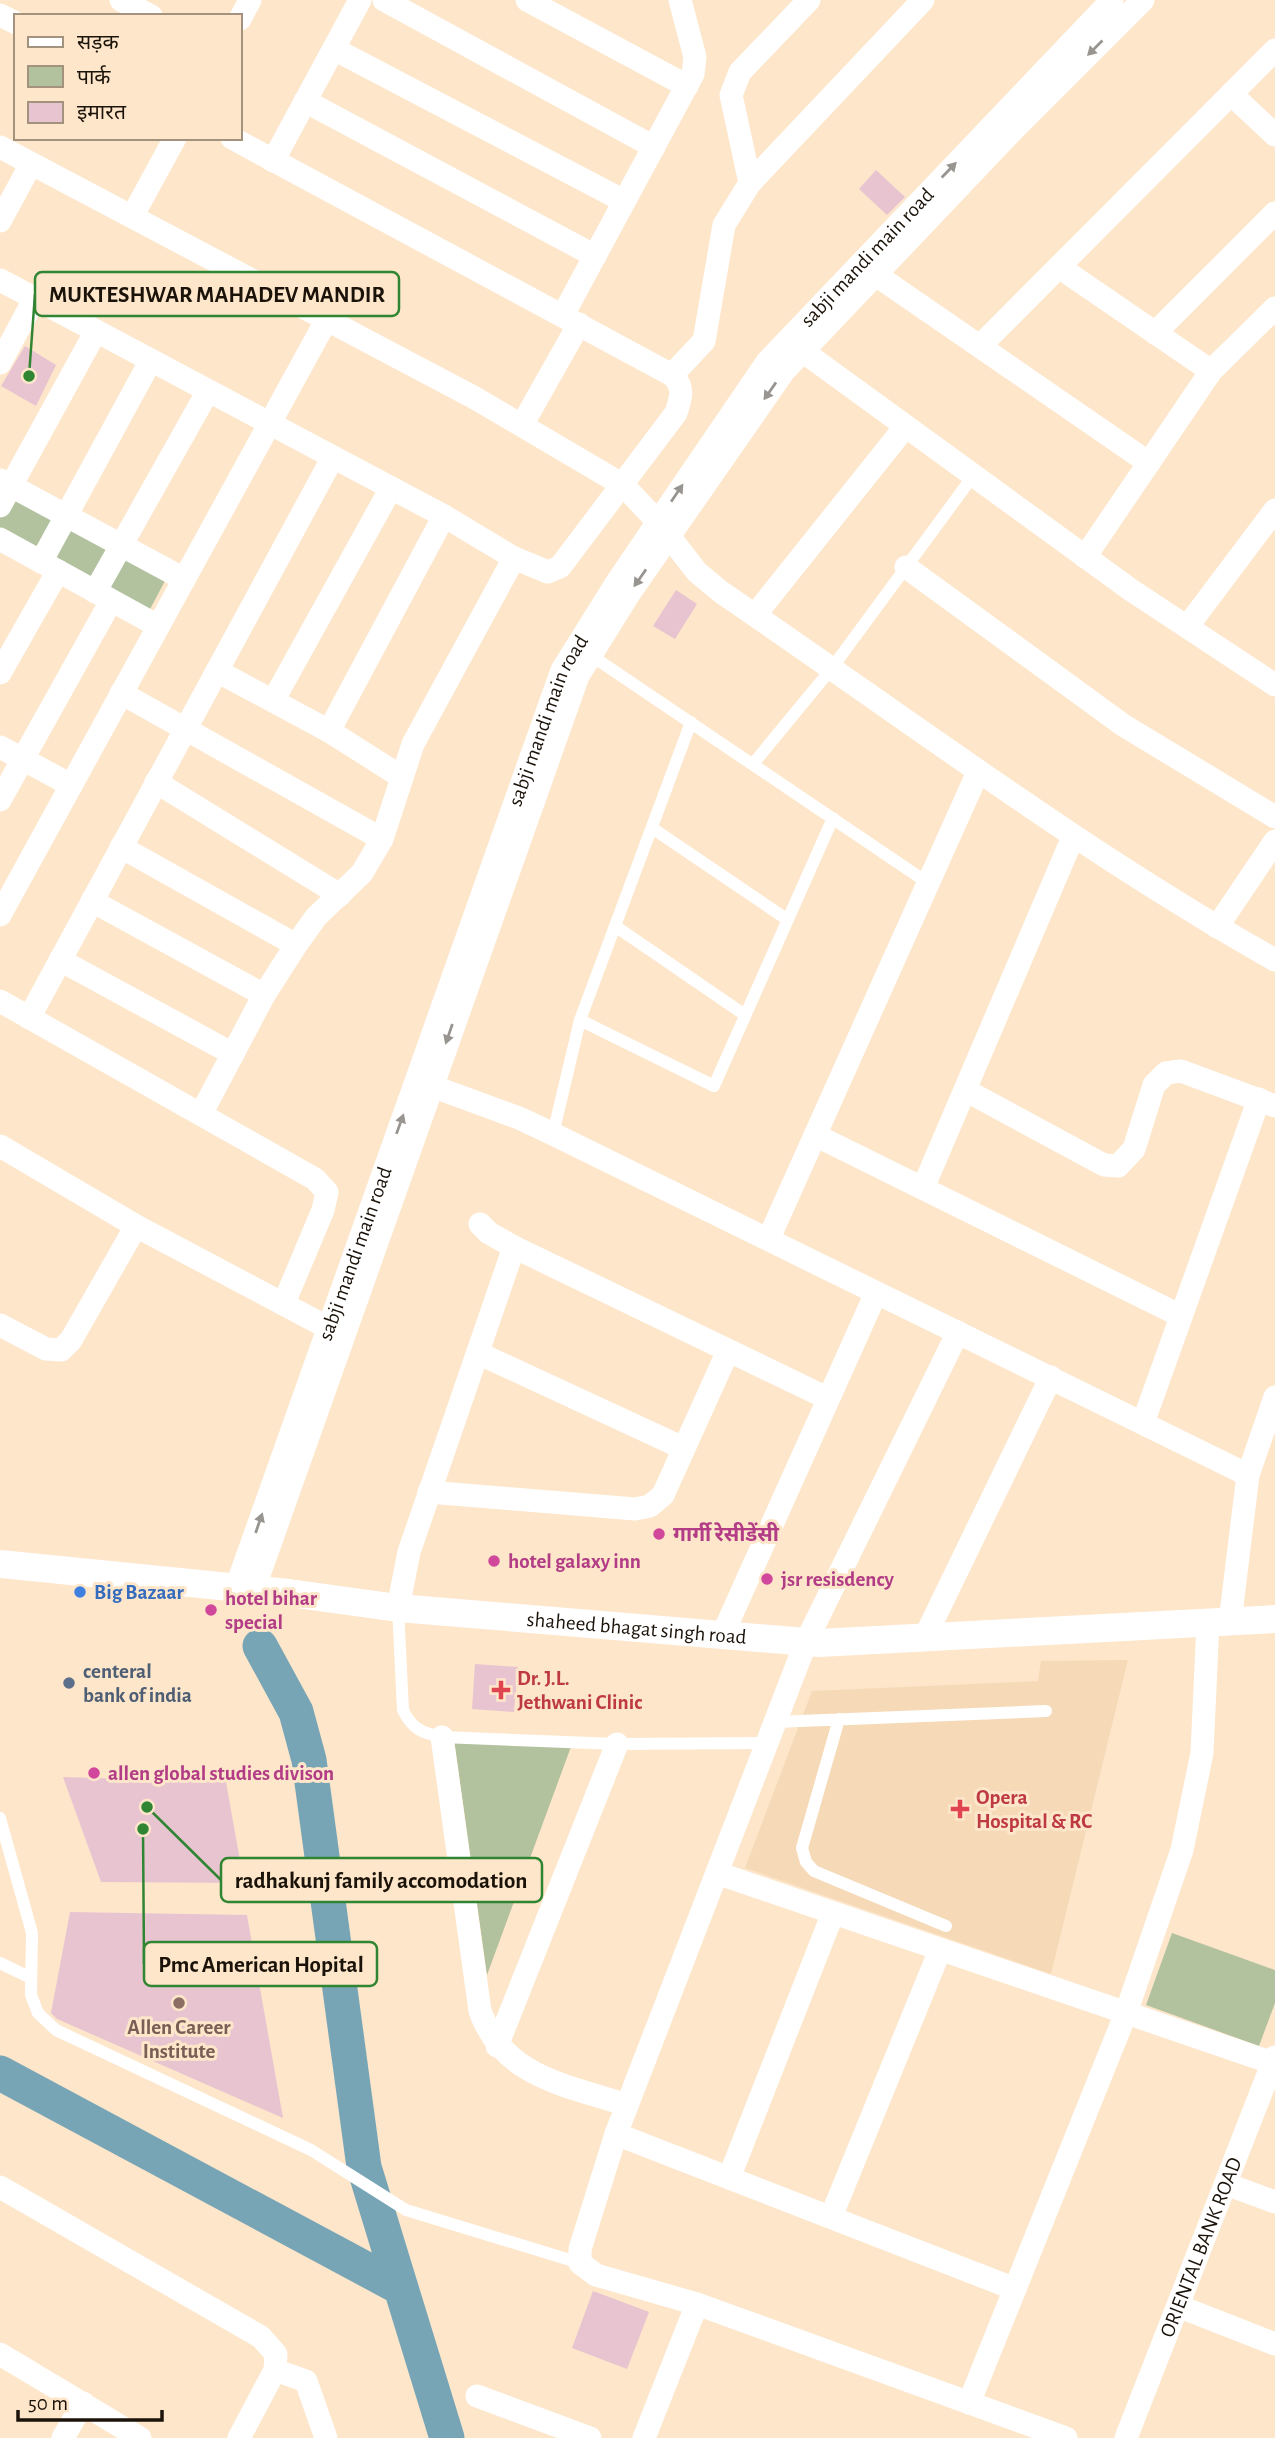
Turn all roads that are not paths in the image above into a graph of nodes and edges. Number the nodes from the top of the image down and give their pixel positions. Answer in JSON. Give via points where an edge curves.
{"nodes":[{"id":1,"x":360,"y":0,"type":"edge"},
{"id":2,"x":384,"y":0,"type":"edge"},
{"id":3,"x":527,"y":0,"type":"edge"},
{"id":4,"x":680,"y":0,"type":"edge"},
{"id":5,"x":809,"y":0,"type":"edge"},
{"id":6,"x":923,"y":0,"type":"edge"},
{"id":7,"x":1112,"y":0,"type":"edge"},
{"id":8,"x":1143,"y":0,"type":"edge"},
{"id":9,"x":124,"y":1,"type":"edge"},
{"id":10,"x":147,"y":14,"type":"edge"},
{"id":11,"x":334,"y":49,"type":"junction"},
{"id":12,"x":1275,"y":50,"type":"edge"},
{"id":13,"x":687,"y":86,"type":"junction"},
{"id":14,"x":1231,"y":94,"type":"junction"},
{"id":15,"x":305,"y":101,"type":"junction"},
{"id":16,"x":1275,"y":135,"type":"edge"},
{"id":17,"x":174,"y":140,"type":"edge"},
{"id":18,"x":236,"y":140,"type":"edge"},
{"id":19,"x":0,"y":147,"type":"edge"},
{"id":20,"x":654,"y":147,"type":"junction"},
{"id":21,"x":274,"y":160,"type":"junction"},
{"id":22,"x":31,"y":164,"type":"junction"},
{"id":23,"x":750,"y":183,"type":"junction"},
{"id":24,"x":624,"y":201,"type":"junction"},
{"id":25,"x":1275,"y":214,"type":"edge"},
{"id":26,"x":132,"y":215,"type":"junction"},
{"id":27,"x":0,"y":221,"type":"edge"},
{"id":28,"x":595,"y":256,"type":"junction"},
{"id":29,"x":1059,"y":267,"type":"junction"},
{"id":30,"x":868,"y":269,"type":"junction"},
{"id":31,"x":0,"y":280,"type":"edge"},
{"id":32,"x":35,"y":298,"type":"junction"},
{"id":33,"x":1275,"y":308,"type":"edge"},
{"id":34,"x":327,"y":319,"type":"junction"},
{"id":35,"x":571,"y":319,"type":"junction"},
{"id":36,"x":96,"y":331,"type":"junction"},
{"id":37,"x":1155,"y":333,"type":"junction"},
{"id":38,"x":795,"y":346,"type":"junction"},
{"id":39,"x":980,"y":346,"type":"junction"},
{"id":40,"x":151,"y":360,"type":"junction"},
{"id":41,"x":0,"y":363,"type":"edge"},
{"id":42,"x":1212,"y":371,"type":"junction"},
{"id":43,"x":672,"y":374,"type":"junction"},
{"id":44,"x":208,"y":391,"type":"junction"},
{"id":45,"x":270,"y":423,"type":"junction"},
{"id":46,"x":522,"y":425,"type":"junction"},
{"id":47,"x":905,"y":427,"type":"junction"},
{"id":48,"x":332,"y":457,"type":"junction"},
{"id":49,"x":1149,"y":463,"type":"junction"},
{"id":50,"x":973,"y":476,"type":"junction"},
{"id":51,"x":6,"y":483,"type":"edge"},
{"id":52,"x":623,"y":485,"type":"junction"},
{"id":53,"x":391,"y":488,"type":"junction"},
{"id":54,"x":0,"y":506,"type":"edge"},
{"id":55,"x":1275,"y":510,"type":"edge"},
{"id":56,"x":68,"y":516,"type":"junction"},
{"id":57,"x":444,"y":516,"type":"junction"},
{"id":58,"x":663,"y":530,"type":"junction"},
{"id":59,"x":0,"y":539,"type":"edge"},
{"id":60,"x":123,"y":547,"type":"junction"},
{"id":61,"x":1085,"y":557,"type":"junction"},
{"id":62,"x":514,"y":558,"type":"junction"},
{"id":63,"x":49,"y":566,"type":"junction"},
{"id":64,"x":906,"y":567,"type":"junction"},
{"id":65,"x":184,"y":579,"type":"junction"},
{"id":66,"x":103,"y":596,"type":"junction"},
{"id":67,"x":755,"y":615,"type":"junction"},
{"id":68,"x":158,"y":626,"type":"junction"},
{"id":69,"x":1187,"y":627,"type":"junction"},
{"id":70,"x":584,"y":650,"type":"junction"},
{"id":71,"x":832,"y":668,"type":"junction"},
{"id":72,"x":217,"y":671,"type":"junction"},
{"id":73,"x":0,"y":673,"type":"edge"},
{"id":74,"x":1275,"y":685,"type":"edge"},
{"id":75,"x":121,"y":693,"type":"junction"},
{"id":76,"x":273,"y":701,"type":"junction"},
{"id":77,"x":691,"y":722,"type":"junction"},
{"id":78,"x":186,"y":728,"type":"junction"},
{"id":79,"x":328,"y":732,"type":"junction"},
{"id":80,"x":0,"y":747,"type":"edge"},
{"id":81,"x":22,"y":759,"type":"junction"},
{"id":82,"x":752,"y":764,"type":"junction"},
{"id":83,"x":978,"y":772,"type":"junction"},
{"id":84,"x":400,"y":776,"type":"junction"},
{"id":85,"x":156,"y":782,"type":"junction"},
{"id":86,"x":71,"y":785,"type":"junction"},
{"id":87,"x":0,"y":800,"type":"edge"},
{"id":88,"x":1275,"y":817,"type":"edge"},
{"id":89,"x":833,"y":818,"type":"junction"},
{"id":90,"x":652,"y":828,"type":"junction"},
{"id":91,"x":1073,"y":837,"type":"junction"},
{"id":92,"x":382,"y":839,"type":"junction"},
{"id":93,"x":1275,"y":841,"type":"edge"},
{"id":94,"x":121,"y":847,"type":"junction"},
{"id":95,"x":929,"y":883,"type":"junction"},
{"id":96,"x":340,"y":895,"type":"junction"},
{"id":97,"x":92,"y":901,"type":"junction"},
{"id":98,"x":0,"y":915,"type":"edge"},
{"id":99,"x":788,"y":920,"type":"junction"},
{"id":100,"x":615,"y":926,"type":"junction"},
{"id":101,"x":1217,"y":927,"type":"junction"},
{"id":102,"x":296,"y":945,"type":"junction"},
{"id":103,"x":60,"y":960,"type":"junction"},
{"id":104,"x":1275,"y":960,"type":"edge"},
{"id":105,"x":264,"y":995,"type":"junction"},
{"id":106,"x":0,"y":1001,"type":"edge"},
{"id":107,"x":745,"y":1015,"type":"junction"},
{"id":108,"x":29,"y":1018,"type":"junction"},
{"id":109,"x":580,"y":1020,"type":"junction"},
{"id":110,"x":233,"y":1054,"type":"junction"},
{"id":111,"x":423,"y":1084,"type":"junction"},
{"id":112,"x":967,"y":1091,"type":"junction"},
{"id":113,"x":1267,"y":1102,"type":"edge"},
{"id":114,"x":201,"y":1114,"type":"junction"},
{"id":115,"x":553,"y":1134,"type":"junction"},
{"id":116,"x":815,"y":1135,"type":"junction"},
{"id":117,"x":0,"y":1146,"type":"edge"},
{"id":118,"x":923,"y":1188,"type":"junction"},
{"id":119,"x":480,"y":1224,"type":"dead end"},
{"id":120,"x":136,"y":1226,"type":"junction"},
{"id":121,"x":769,"y":1238,"type":"junction"},
{"id":122,"x":514,"y":1247,"type":"junction"},
{"id":123,"x":876,"y":1293,"type":"junction"},
{"id":124,"x":284,"y":1303,"type":"junction"},
{"id":125,"x":1181,"y":1316,"type":"junction"},
{"id":126,"x":0,"y":1325,"type":"edge"},
{"id":127,"x":336,"y":1331,"type":"junction"},
{"id":128,"x":958,"y":1332,"type":"junction"},
{"id":129,"x":728,"y":1351,"type":"junction"},
{"id":130,"x":478,"y":1353,"type":"junction"},
{"id":131,"x":1051,"y":1377,"type":"junction"},
{"id":132,"x":1275,"y":1397,"type":"edge"},
{"id":133,"x":827,"y":1398,"type":"junction"},
{"id":134,"x":1143,"y":1423,"type":"junction"},
{"id":135,"x":683,"y":1448,"type":"junction"},
{"id":136,"x":1248,"y":1475,"type":"junction"},
{"id":137,"x":429,"y":1492,"type":"junction"},
{"id":138,"x":0,"y":1564,"type":"edge"},
{"id":139,"x":245,"y":1589,"type":"junction"},
{"id":140,"x":398,"y":1608,"type":"junction"},
{"id":141,"x":1275,"y":1619,"type":"edge"},
{"id":142,"x":1219,"y":1622,"type":"junction"},
{"id":143,"x":722,"y":1636,"type":"junction"},
{"id":144,"x":924,"y":1639,"type":"junction"},
{"id":145,"x":806,"y":1642,"type":"junction"},
{"id":146,"x":1046,"y":1711,"type":"dead end"},
{"id":147,"x":839,"y":1719,"type":"junction"},
{"id":148,"x":771,"y":1732,"type":"junction"},
{"id":149,"x":442,"y":1737,"type":"junction"},
{"id":150,"x":617,"y":1744,"type":"junction"},
{"id":151,"x":0,"y":1818,"type":"edge"},
{"id":152,"x":717,"y":1873,"type":"junction"},
{"id":153,"x":833,"y":1913,"type":"junction"},
{"id":154,"x":946,"y":1926,"type":"dead end"},
{"id":155,"x":940,"y":1950,"type":"junction"},
{"id":156,"x":6,"y":1966,"type":"edge"},
{"id":157,"x":31,"y":1978,"type":"junction"},
{"id":158,"x":1126,"y":2013,"type":"junction"},
{"id":159,"x":498,"y":2046,"type":"junction"},
{"id":160,"x":1274,"y":2060,"type":"edge"},
{"id":161,"x":627,"y":2105,"type":"junction"},
{"id":162,"x":616,"y":2134,"type":"junction"},
{"id":163,"x":729,"y":2178,"type":"junction"},
{"id":164,"x":1226,"y":2184,"type":"junction"},
{"id":165,"x":0,"y":2187,"type":"edge"},
{"id":166,"x":1275,"y":2202,"type":"edge"},
{"id":167,"x":831,"y":2217,"type":"junction"},
{"id":168,"x":580,"y":2263,"type":"junction"},
{"id":169,"x":1016,"y":2289,"type":"junction"},
{"id":170,"x":696,"y":2304,"type":"junction"},
{"id":171,"x":1178,"y":2306,"type":"junction"},
{"id":172,"x":1275,"y":2344,"type":"edge"},
{"id":173,"x":0,"y":2354,"type":"edge"},
{"id":174,"x":275,"y":2370,"type":"junction"},
{"id":175,"x":477,"y":2396,"type":"dead end"},
{"id":176,"x":83,"y":2403,"type":"junction"},
{"id":177,"x":970,"y":2403,"type":"junction"},
{"id":178,"x":63,"y":2438,"type":"edge"},
{"id":179,"x":140,"y":2438,"type":"edge"},
{"id":180,"x":239,"y":2438,"type":"edge"},
{"id":181,"x":326,"y":2438,"type":"edge"},
{"id":182,"x":590,"y":2438,"type":"edge"},
{"id":183,"x":644,"y":2438,"type":"edge"},
{"id":184,"x":1066,"y":2438,"type":"edge"},
{"id":185,"x":1126,"y":2438,"type":"edge"}],
"edges":[{"from":1,"to":11,"type":"street"},
{"from":2,"to":20,"type":"street"},
{"from":3,"to":13,"type":"street"},
{"from":4,"to":13,"type":"street","via":[[695,57]]},
{"from":5,"to":23,"type":"street","via":[[740,72],[731,95]]},
{"from":6,"to":23,"type":"street"},
{"from":30,"to":7,"type":"street","name":"sabji mandi main road","one_way":true},
{"from":8,"to":30,"type":"street","one_way":true},
{"from":9,"to":10,"type":"street"},
{"from":11,"to":15,"type":"street"},
{"from":11,"to":24,"type":"street"},
{"from":12,"to":14,"type":"street"},
{"from":13,"to":20,"type":"street"},
{"from":14,"to":16,"type":"street"},
{"from":14,"to":29,"type":"street"},
{"from":15,"to":21,"type":"street"},
{"from":15,"to":28,"type":"street"},
{"from":17,"to":26,"type":"street"},
{"from":18,"to":21,"type":"street"},
{"from":19,"to":22,"type":"street"},
{"from":20,"to":24,"type":"street"},
{"from":21,"to":35,"type":"street"},
{"from":22,"to":26,"type":"street"},
{"from":22,"to":27,"type":"street"},
{"from":23,"to":43,"type":"street","via":[[724,225],[704,341]]},
{"from":24,"to":28,"type":"street"},
{"from":25,"to":37,"type":"street"},
{"from":26,"to":34,"type":"street"},
{"from":28,"to":35,"type":"street"},
{"from":29,"to":37,"type":"street"},
{"from":29,"to":39,"type":"street"},
{"from":30,"to":38,"type":"street","name":"sabji mandi main road"},
{"from":30,"to":39,"type":"street"},
{"from":31,"to":32,"type":"street"},
{"from":32,"to":36,"type":"street"},
{"from":32,"to":41,"type":"street"},
{"from":33,"to":42,"type":"street"},
{"from":34,"to":45,"type":"street"},
{"from":34,"to":46,"type":"street"},
{"from":35,"to":43,"type":"street"},
{"from":35,"to":46,"type":"street"},
{"from":36,"to":40,"type":"street"},
{"from":36,"to":51,"type":"street"},
{"from":37,"to":42,"type":"street"},
{"from":38,"to":47,"type":"street"},
{"from":38,"to":58,"type":"street","name":"sabji mandi main road","via":[[767,362]]},
{"from":39,"to":49,"type":"street"},
{"from":40,"to":44,"type":"street"},
{"from":40,"to":56,"type":"street"},
{"from":42,"to":49,"type":"street"},
{"from":43,"to":52,"type":"street","via":[[680,382],[682,394],[676,413]]},
{"from":44,"to":45,"type":"street"},
{"from":44,"to":60,"type":"street"},
{"from":45,"to":48,"type":"street"},
{"from":45,"to":65,"type":"street"},
{"from":46,"to":52,"type":"street"},
{"from":47,"to":50,"type":"street"},
{"from":47,"to":67,"type":"street"},
{"from":48,"to":53,"type":"street"},
{"from":48,"to":72,"type":"street"},
{"from":49,"to":61,"type":"street"},
{"from":50,"to":61,"type":"street"},
{"from":50,"to":64,"type":"lane"},
{"from":51,"to":54,"type":"street"},
{"from":51,"to":56,"type":"street"},
{"from":52,"to":58,"type":"street"},
{"from":52,"to":62,"type":"street","via":[[560,567],[548,572]]},
{"from":53,"to":57,"type":"street"},
{"from":53,"to":76,"type":"street"},
{"from":55,"to":69,"type":"street"},
{"from":56,"to":60,"type":"street"},
{"from":56,"to":63,"type":"street"},
{"from":57,"to":62,"type":"street"},
{"from":57,"to":79,"type":"street"},
{"from":58,"to":67,"type":"street","via":[[697,572]]},
{"from":58,"to":70,"type":"street","name":"sabji mandi main road"},
{"from":59,"to":63,"type":"street"},
{"from":60,"to":65,"type":"street"},
{"from":60,"to":66,"type":"street"},
{"from":61,"to":69,"type":"street"},
{"from":62,"to":84,"type":"street"},
{"from":63,"to":66,"type":"street"},
{"from":63,"to":73,"type":"street"},
{"from":64,"to":71,"type":"lane"},
{"from":64,"to":88,"type":"street","via":[[1123,725]]},
{"from":65,"to":68,"type":"street"},
{"from":66,"to":68,"type":"street"},
{"from":66,"to":81,"type":"street"},
{"from":67,"to":71,"type":"street"},
{"from":68,"to":75,"type":"street"},
{"from":69,"to":74,"type":"street"},
{"from":70,"to":77,"type":"lane"},
{"from":70,"to":111,"type":"street","name":"sabji mandi main road","via":[[562,670]]},
{"from":71,"to":82,"type":"lane"},
{"from":71,"to":83,"type":"street"},
{"from":72,"to":76,"type":"street"},
{"from":72,"to":78,"type":"street"},
{"from":75,"to":78,"type":"street"},
{"from":75,"to":86,"type":"street"},
{"from":76,"to":79,"type":"street"},
{"from":77,"to":82,"type":"lane"},
{"from":77,"to":90,"type":"lane"},
{"from":78,"to":85,"type":"street"},
{"from":78,"to":92,"type":"street"},
{"from":79,"to":84,"type":"street"},
{"from":80,"to":81,"type":"street"},
{"from":81,"to":86,"type":"street"},
{"from":81,"to":87,"type":"street"},
{"from":82,"to":89,"type":"lane"},
{"from":83,"to":91,"type":"street"},
{"from":83,"to":95,"type":"street"},
{"from":84,"to":92,"type":"street"},
{"from":85,"to":94,"type":"street"},
{"from":85,"to":96,"type":"street"},
{"from":86,"to":98,"type":"street"},
{"from":89,"to":95,"type":"lane"},
{"from":89,"to":99,"type":"lane"},
{"from":90,"to":99,"type":"lane"},
{"from":90,"to":100,"type":"lane"},
{"from":91,"to":101,"type":"street"},
{"from":91,"to":112,"type":"street"},
{"from":92,"to":96,"type":"street","via":[[362,873]]},
{"from":93,"to":101,"type":"street"},
{"from":94,"to":97,"type":"street"},
{"from":94,"to":102,"type":"street"},
{"from":95,"to":116,"type":"street"},
{"from":96,"to":102,"type":"street"},
{"from":97,"to":103,"type":"street"},
{"from":97,"to":105,"type":"street"},
{"from":99,"to":107,"type":"lane"},
{"from":100,"to":107,"type":"lane"},
{"from":100,"to":109,"type":"lane"},
{"from":101,"to":104,"type":"street"},
{"from":102,"to":105,"type":"street"},
{"from":103,"to":108,"type":"street"},
{"from":103,"to":110,"type":"street"},
{"from":105,"to":110,"type":"street"},
{"from":106,"to":108,"type":"street"},
{"from":107,"to":109,"type":"lane","via":[[714,1086]]},
{"from":108,"to":114,"type":"street"},
{"from":109,"to":115,"type":"lane"},
{"from":110,"to":114,"type":"street"},
{"from":111,"to":115,"type":"street"},
{"from":111,"to":127,"type":"street","name":"sabji mandi main road"},
{"from":112,"to":113,"type":"street","via":[[1104,1166],[1118,1166],[1134,1149],[1154,1085],[1166,1073],[1181,1071]]},
{"from":112,"to":118,"type":"street"},
{"from":113,"to":125,"type":"street"},
{"from":114,"to":124,"type":"street","via":[[315,1179],[327,1192]]},
{"from":115,"to":121,"type":"street"},
{"from":116,"to":118,"type":"street"},
{"from":116,"to":121,"type":"street"},
{"from":117,"to":120,"type":"street"},
{"from":118,"to":125,"type":"street"},
{"from":119,"to":122,"type":"street"},
{"from":120,"to":124,"type":"street"},
{"from":120,"to":126,"type":"street","via":[[61,1350],[46,1349]]},
{"from":121,"to":123,"type":"street"},
{"from":122,"to":129,"type":"street"},
{"from":122,"to":130,"type":"street"},
{"from":123,"to":128,"type":"street"},
{"from":123,"to":133,"type":"street"},
{"from":124,"to":127,"type":"street"},
{"from":125,"to":134,"type":"street"},
{"from":127,"to":139,"type":"street","name":"sabji mandi main road"},
{"from":128,"to":131,"type":"street"},
{"from":128,"to":145,"type":"street"},
{"from":129,"to":133,"type":"street"},
{"from":129,"to":135,"type":"street"},
{"from":130,"to":135,"type":"street"},
{"from":130,"to":137,"type":"street"},
{"from":131,"to":134,"type":"street"},
{"from":131,"to":144,"type":"street"},
{"from":132,"to":136,"type":"street"},
{"from":133,"to":143,"type":"street"},
{"from":134,"to":136,"type":"street"},
{"from":135,"to":137,"type":"street","via":[[663,1495],[650,1506]]},
{"from":136,"to":142,"type":"street"},
{"from":137,"to":140,"type":"street","via":[[409,1552]]},
{"from":138,"to":139,"type":"street","name":"shaheed bhagat singh road"},
{"from":139,"to":140,"type":"street","name":"shaheed bhagat singh road"},
{"from":140,"to":143,"type":"street","name":"shaheed bhagat singh road"},
{"from":140,"to":149,"type":"lane","via":[[403,1710],[410,1724],[424,1734]]},
{"from":141,"to":142,"type":"street","name":"shaheed bhagat singh road"},
{"from":142,"to":144,"type":"street","name":"shaheed bhagat singh road"},
{"from":142,"to":158,"type":"street","via":[[1202,1754],[1182,1850]]},
{"from":143,"to":145,"type":"street","name":"shaheed bhagat singh road"},
{"from":144,"to":145,"type":"street","name":"shaheed bhagat singh road"},
{"from":145,"to":148,"type":"street"},
{"from":146,"to":147,"type":"lane"},
{"from":147,"to":148,"type":"lane"},
{"from":147,"to":154,"type":"lane","via":[[802,1848],[806,1862],[814,1871]]},
{"from":148,"to":150,"type":"lane"},
{"from":148,"to":152,"type":"street"},
{"from":149,"to":150,"type":"lane"},
{"from":149,"to":159,"type":"street","via":[[481,2011]]},
{"from":150,"to":159,"type":"street"},
{"from":151,"to":157,"type":"lane","via":[[28,1909]]},
{"from":152,"to":153,"type":"street"},
{"from":152,"to":161,"type":"street"},
{"from":153,"to":155,"type":"street"},
{"from":153,"to":163,"type":"street"},
{"from":155,"to":158,"type":"street"},
{"from":155,"to":167,"type":"street"},
{"from":156,"to":157,"type":"lane"},
{"from":157,"to":168,"type":"lane","via":[[38,2013],[56,2031],[311,2150],[406,2210]]},
{"from":158,"to":160,"type":"street"},
{"from":158,"to":169,"type":"street"},
{"from":159,"to":161,"type":"street","via":[[513,2062],[537,2075]]},
{"from":160,"to":164,"type":"street","name":"ORIENTAL BANK ROAD"},
{"from":161,"to":162,"type":"street"},
{"from":162,"to":163,"type":"street"},
{"from":162,"to":168,"type":"street","via":[[580,2249]]},
{"from":163,"to":167,"type":"street"},
{"from":164,"to":166,"type":"street"},
{"from":164,"to":171,"type":"street","name":"ORIENTAL BANK ROAD"},
{"from":165,"to":174,"type":"street","via":[[261,2337],[276,2354]]},
{"from":167,"to":169,"type":"street"},
{"from":168,"to":170,"type":"street","via":[[596,2274]]},
{"from":169,"to":177,"type":"street"},
{"from":170,"to":177,"type":"street"},
{"from":170,"to":183,"type":"street"},
{"from":171,"to":172,"type":"street"},
{"from":171,"to":185,"type":"street","name":"ORIENTAL BANK ROAD"},
{"from":173,"to":176,"type":"street"},
{"from":174,"to":180,"type":"street"},
{"from":174,"to":181,"type":"street","via":[[306,2381]]},
{"from":175,"to":182,"type":"street"},
{"from":176,"to":178,"type":"street"},
{"from":176,"to":179,"type":"street"},
{"from":177,"to":184,"type":"street"}]}
